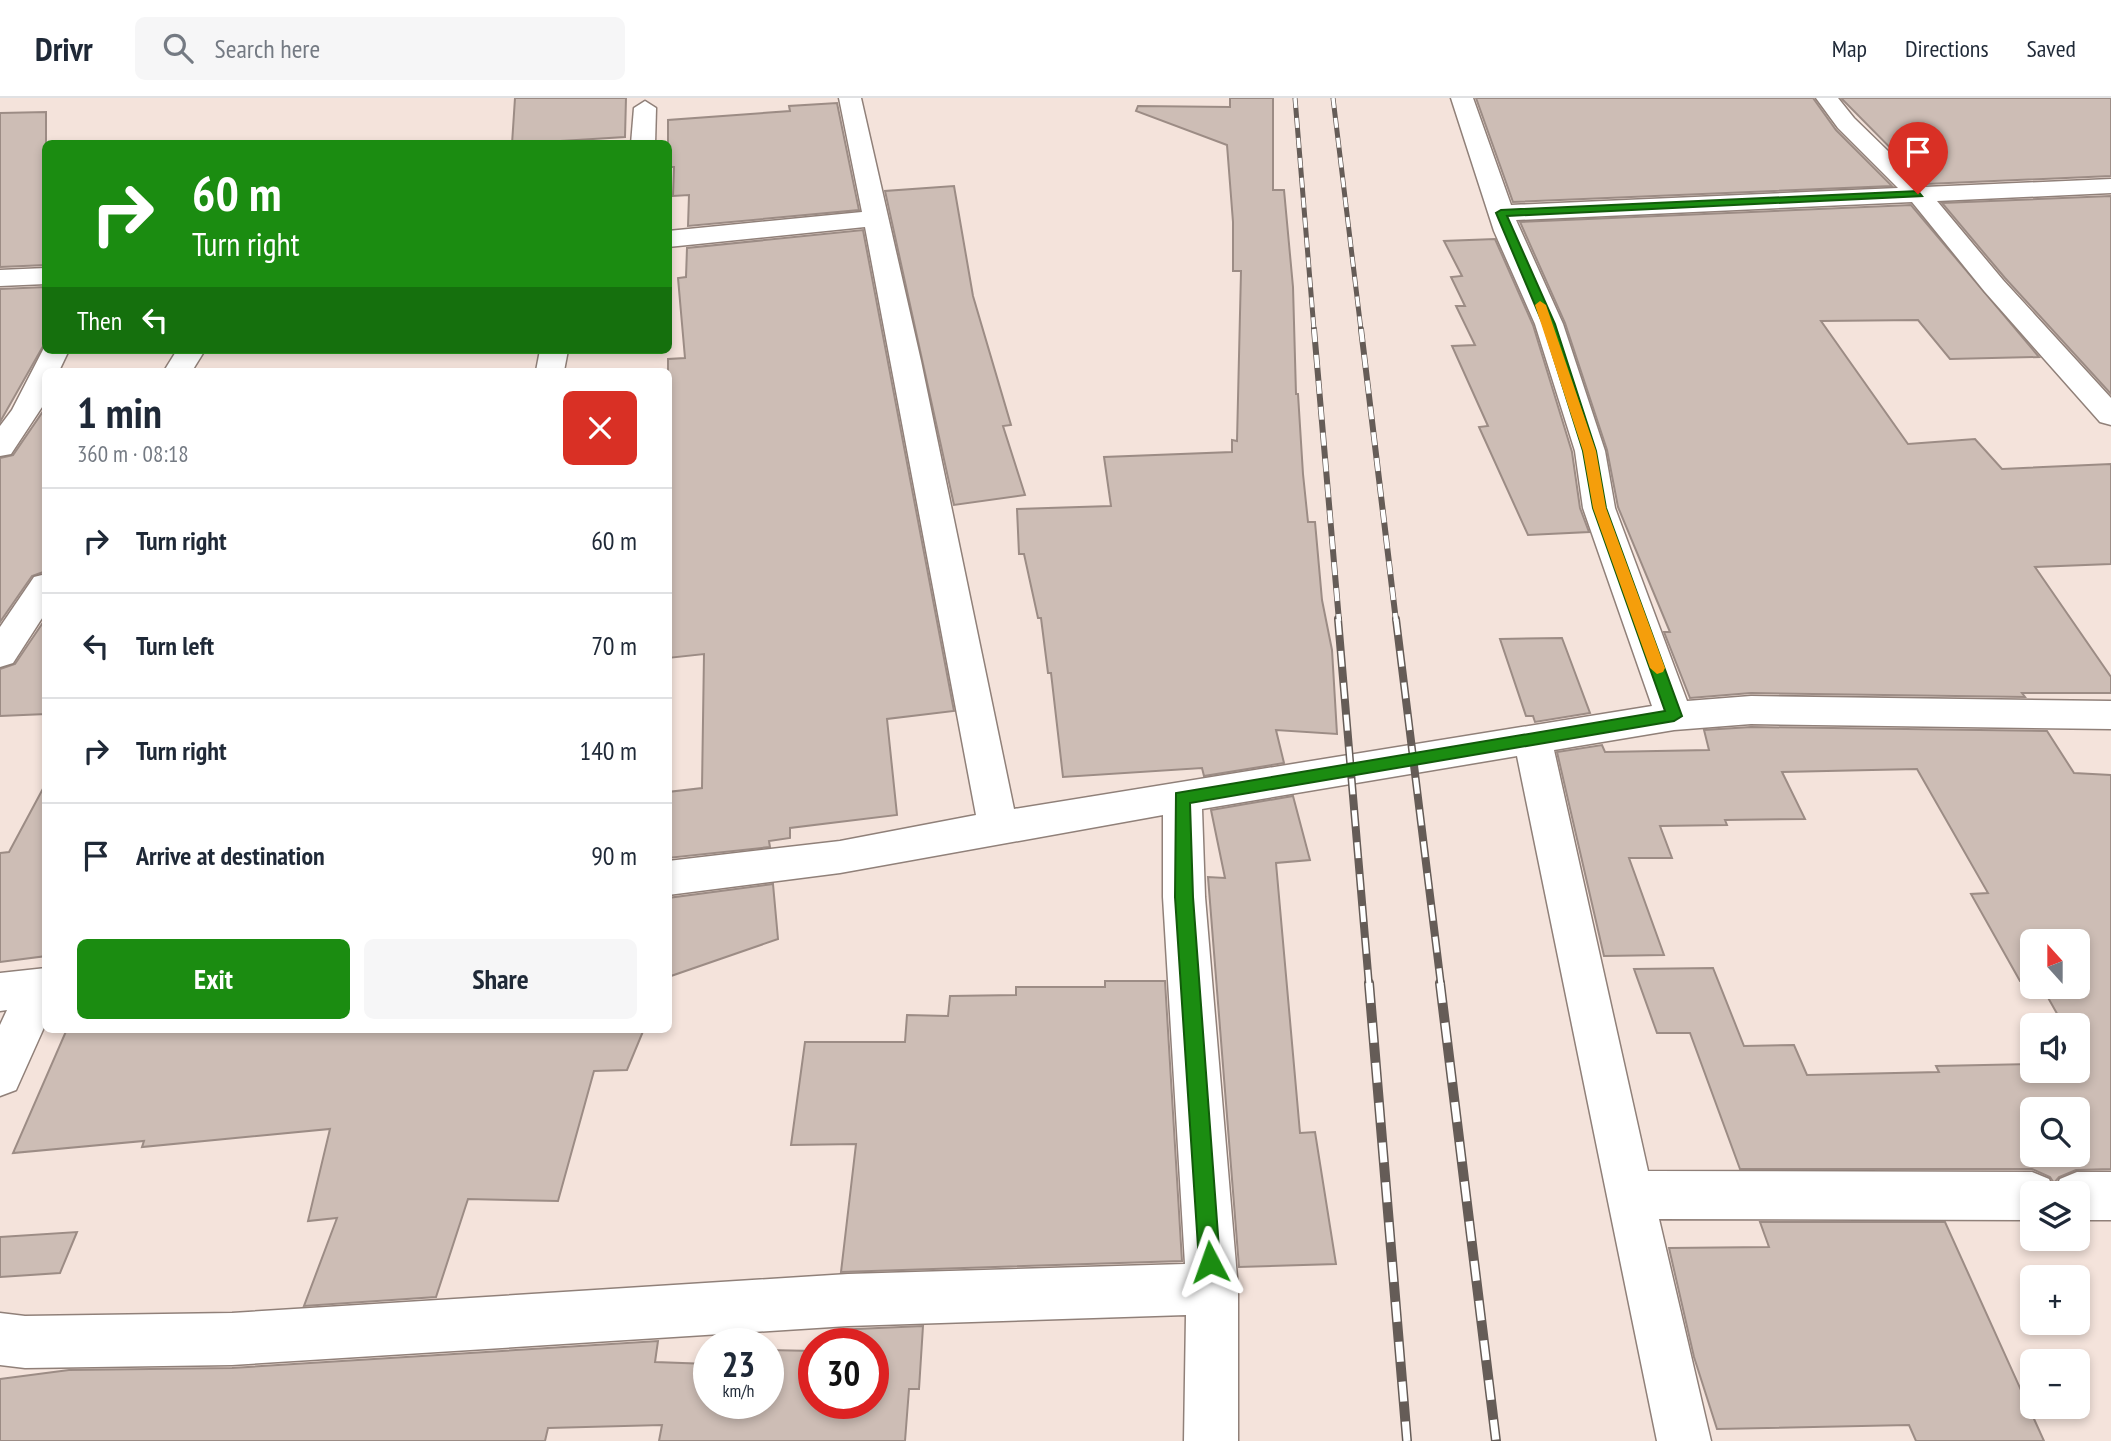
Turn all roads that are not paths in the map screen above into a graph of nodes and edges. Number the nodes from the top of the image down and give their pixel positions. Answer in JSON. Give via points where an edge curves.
{"nodes":[{"id":1,"x":850,"y":98,"type":"edge"},
{"id":2,"x":1462,"y":98,"type":"edge"},
{"id":3,"x":1827,"y":98,"type":"edge"},
{"id":4,"x":645,"y":108,"type":"dead end"},
{"id":5,"x":643,"y":140,"type":"edge"},
{"id":6,"x":2111,"y":186,"type":"edge"},
{"id":7,"x":1918,"y":194,"type":"junction"},
{"id":8,"x":1501,"y":213,"type":"junction"},
{"id":9,"x":875,"y":218,"type":"junction"},
{"id":10,"x":672,"y":240,"type":"edge"},
{"id":11,"x":42,"y":276,"type":"edge"},
{"id":12,"x":0,"y":278,"type":"edge"},
{"id":13,"x":42,"y":377,"type":"edge"},
{"id":14,"x":2111,"y":416,"type":"edge"},
{"id":15,"x":0,"y":447,"type":"edge"},
{"id":16,"x":42,"y":590,"type":"edge"},
{"id":17,"x":0,"y":654,"type":"edge"},
{"id":18,"x":2111,"y":715,"type":"edge"},
{"id":19,"x":1674,"y":716,"type":"junction"},
{"id":20,"x":1533,"y":739,"type":"junction"},
{"id":21,"x":1182,"y":798,"type":"junction"},
{"id":22,"x":998,"y":827,"type":"junction"},
{"id":23,"x":672,"y":878,"type":"edge"},
{"id":24,"x":28,"y":989,"type":"edge"},
{"id":25,"x":0,"y":1075,"type":"edge"},
{"id":26,"x":1629,"y":1195,"type":"junction"},
{"id":27,"x":2020,"y":1196,"type":"edge"},
{"id":28,"x":2090,"y":1196,"type":"edge"},
{"id":29,"x":2111,"y":1196,"type":"edge"},
{"id":30,"x":1212,"y":1289,"type":"junction"},
{"id":31,"x":0,"y":1339,"type":"edge"},
{"id":32,"x":1211,"y":1441,"type":"edge"},
{"id":33,"x":1684,"y":1441,"type":"edge"}],
"edges":[{"from":1,"to":9,"type":"street"},
{"from":2,"to":8,"type":"street"},
{"from":3,"to":7,"type":"street"},
{"from":4,"to":5,"type":"street"},
{"from":6,"to":7,"type":"street"},
{"from":7,"to":8,"type":"street"},
{"from":7,"to":14,"type":"street"},
{"from":8,"to":19,"type":"street","via":[[1549,324],[1590,451],[1599,508]]},
{"from":9,"to":10,"type":"street"},
{"from":9,"to":22,"type":"street"},
{"from":11,"to":12,"type":"street"},
{"from":13,"to":15,"type":"street","via":[[26,411]]},
{"from":16,"to":17,"type":"street"},
{"from":18,"to":19,"type":"street","via":[[1751,710]]},
{"from":19,"to":20,"type":"street"},
{"from":20,"to":21,"type":"street"},
{"from":20,"to":26,"type":"street"},
{"from":21,"to":22,"type":"street"},
{"from":21,"to":30,"type":"street","via":[[1184,897]]},
{"from":22,"to":23,"type":"street","via":[[840,857]]},
{"from":24,"to":25,"type":"street"},
{"from":26,"to":27,"type":"street"},
{"from":26,"to":33,"type":"street"},
{"from":28,"to":29,"type":"street"},
{"from":30,"to":31,"type":"street","via":[[848,1300],[232,1339]]},
{"from":30,"to":32,"type":"street"}]}
